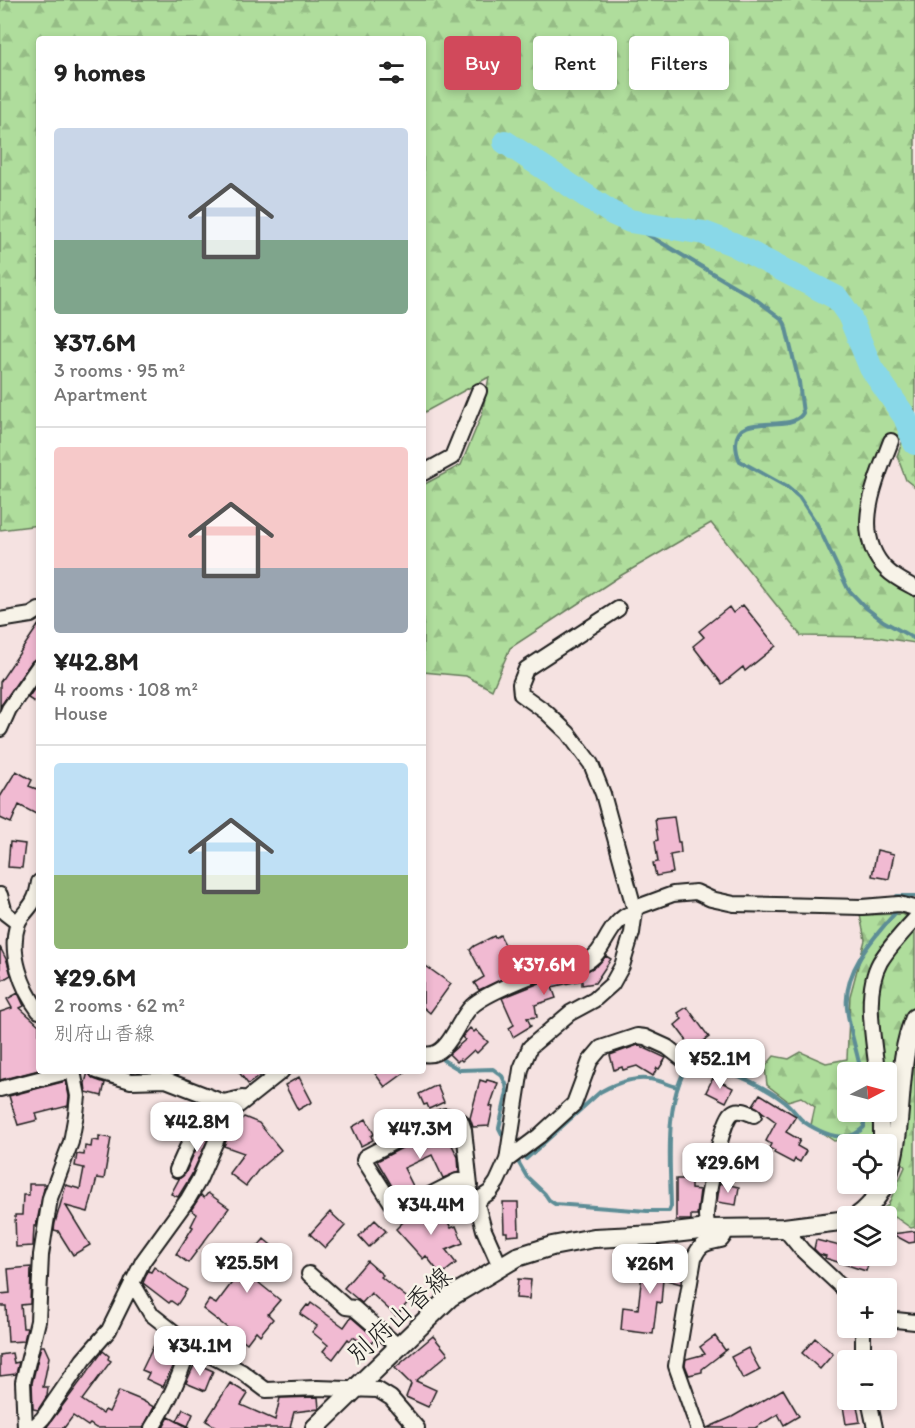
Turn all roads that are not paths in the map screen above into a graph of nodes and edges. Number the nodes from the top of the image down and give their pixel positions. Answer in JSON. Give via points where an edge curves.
{"nodes":[{"id":1,"x":479,"y":392,"type":"dead end"},
{"id":2,"x":891,"y":441,"type":"dead end"},
{"id":3,"x":426,"y":471,"type":"edge"},
{"id":4,"x":915,"y":588,"type":"edge"},
{"id":5,"x":618,"y":609,"type":"dead end"},
{"id":6,"x":36,"y":612,"type":"edge"},
{"id":7,"x":0,"y":620,"type":"edge"},
{"id":8,"x":36,"y":670,"type":"edge"},
{"id":9,"x":0,"y":729,"type":"edge"},
{"id":10,"x":36,"y":893,"type":"edge"},
{"id":11,"x":0,"y":894,"type":"edge"},
{"id":12,"x":915,"y":908,"type":"edge"},
{"id":13,"x":635,"y":910,"type":"junction"},
{"id":14,"x":3,"y":914,"type":"edge"},
{"id":15,"x":915,"y":919,"type":"edge"},
{"id":16,"x":18,"y":923,"type":"junction"},
{"id":17,"x":36,"y":1007,"type":"edge"},
{"id":18,"x":915,"y":1018,"type":"edge"},
{"id":19,"x":426,"y":1054,"type":"edge"},
{"id":20,"x":876,"y":1062,"type":"edge"},
{"id":21,"x":690,"y":1065,"type":"dead end"},
{"id":22,"x":60,"y":1074,"type":"edge"},
{"id":23,"x":73,"y":1074,"type":"edge"},
{"id":24,"x":109,"y":1074,"type":"edge"},
{"id":25,"x":149,"y":1074,"type":"edge"},
{"id":26,"x":278,"y":1074,"type":"edge"},
{"id":27,"x":120,"y":1077,"type":"junction"},
{"id":28,"x":0,"y":1089,"type":"edge"},
{"id":29,"x":206,"y":1096,"type":"junction"},
{"id":30,"x":248,"y":1097,"type":"junction"},
{"id":31,"x":754,"y":1115,"type":"dead end"},
{"id":32,"x":897,"y":1150,"type":"edge"},
{"id":33,"x":507,"y":1160,"type":"junction"},
{"id":34,"x":177,"y":1170,"type":"dead end"},
{"id":35,"x":470,"y":1186,"type":"junction"},
{"id":36,"x":477,"y":1204,"type":"junction"},
{"id":37,"x":837,"y":1221,"type":"edge"},
{"id":38,"x":716,"y":1228,"type":"junction"},
{"id":39,"x":784,"y":1228,"type":"junction"},
{"id":40,"x":500,"y":1266,"type":"junction"},
{"id":41,"x":309,"y":1274,"type":"dead end"},
{"id":42,"x":132,"y":1282,"type":"junction"},
{"id":43,"x":837,"y":1283,"type":"edge"},
{"id":44,"x":897,"y":1320,"type":"edge"},
{"id":45,"x":915,"y":1322,"type":"edge"},
{"id":46,"x":189,"y":1344,"type":"junction"},
{"id":47,"x":399,"y":1347,"type":"junction"},
{"id":48,"x":356,"y":1388,"type":"junction"},
{"id":49,"x":871,"y":1410,"type":"edge"},
{"id":50,"x":25,"y":1428,"type":"edge"},
{"id":51,"x":33,"y":1428,"type":"edge"},
{"id":52,"x":152,"y":1428,"type":"edge"},
{"id":53,"x":315,"y":1428,"type":"edge"},
{"id":54,"x":417,"y":1428,"type":"edge"},
{"id":55,"x":698,"y":1428,"type":"edge"},
{"id":56,"x":875,"y":1428,"type":"edge"}],
"edges":[{"from":1,"to":3,"type":"street","via":[[452,457]]},
{"from":2,"to":4,"type":"street","via":[[870,499],[870,542],[888,572]]},
{"from":5,"to":13,"type":"street","via":[[526,669],[520,684],[521,694],[568,733],[591,764]]},
{"from":6,"to":7,"type":"street"},
{"from":8,"to":9,"type":"street"},
{"from":10,"to":16,"type":"street"},
{"from":11,"to":14,"type":"street"},
{"from":12,"to":13,"type":"street","via":[[899,904],[862,908],[734,904],[696,892],[674,894]]},
{"from":13,"to":19,"type":"street","via":[[619,919],[602,946],[585,963],[535,974],[472,1005],[447,1044],[433,1055]]},
{"from":13,"to":33,"type":"street","via":[[622,966],[612,984],[535,1040],[525,1056]]},
{"from":14,"to":16,"type":"street"},
{"from":15,"to":20,"type":"street","via":[[879,963],[873,984]]},
{"from":16,"to":17,"type":"street","via":[[15,948],[19,969]]},
{"from":18,"to":32,"type":"main road","via":[[907,1041]]},
{"from":21,"to":33,"type":"street","via":[[667,1047],[645,1037],[600,1048],[590,1061],[574,1104]]},
{"from":22,"to":28,"type":"street"},
{"from":23,"to":50,"type":"street","via":[[78,1095],[76,1114],[47,1214],[38,1321],[23,1382]]},
{"from":24,"to":27,"type":"street"},
{"from":25,"to":27,"type":"street"},
{"from":26,"to":30,"type":"street"},
{"from":27,"to":29,"type":"street","via":[[130,1081],[166,1080]]},
{"from":29,"to":30,"type":"street","via":[[229,1102]]},
{"from":29,"to":34,"type":"street","via":[[206,1105]]},
{"from":30,"to":42,"type":"street","via":[[226,1118],[199,1180]]},
{"from":31,"to":38,"type":"street","via":[[737,1111],[726,1122],[706,1214]]},
{"from":33,"to":36,"type":"street","via":[[497,1182]]},
{"from":35,"to":35,"type":"street","via":[[464,1130],[460,1121],[451,1117],[439,1118],[364,1160],[396,1210],[457,1181],[463,1180]]},
{"from":35,"to":36,"type":"street"},
{"from":36,"to":40,"type":"street"},
{"from":37,"to":39,"type":"main road","name":"別府山香線"},
{"from":38,"to":39,"type":"main road","name":"別府山香線"},
{"from":38,"to":40,"type":"main road","name":"別府山香線","via":[[573,1241]]},
{"from":38,"to":55,"type":"street","via":[[724,1236],[699,1246],[694,1258],[676,1366]]},
{"from":39,"to":43,"type":"street"},
{"from":40,"to":47,"type":"main road","name":"別府山香線","via":[[450,1298]]},
{"from":41,"to":47,"type":"street"},
{"from":42,"to":46,"type":"street","via":[[152,1314]]},
{"from":42,"to":51,"type":"street","via":[[109,1330]]},
{"from":44,"to":45,"type":"street"},
{"from":46,"to":48,"type":"street","via":[[242,1372],[266,1390]]},
{"from":46,"to":52,"type":"street","via":[[170,1399]]},
{"from":47,"to":48,"type":"main road","name":"別府山香線"},
{"from":48,"to":53,"type":"main road","name":"別府山香線"},
{"from":48,"to":54,"type":"street","via":[[378,1390],[391,1398]]},
{"from":49,"to":56,"type":"street"}]}
